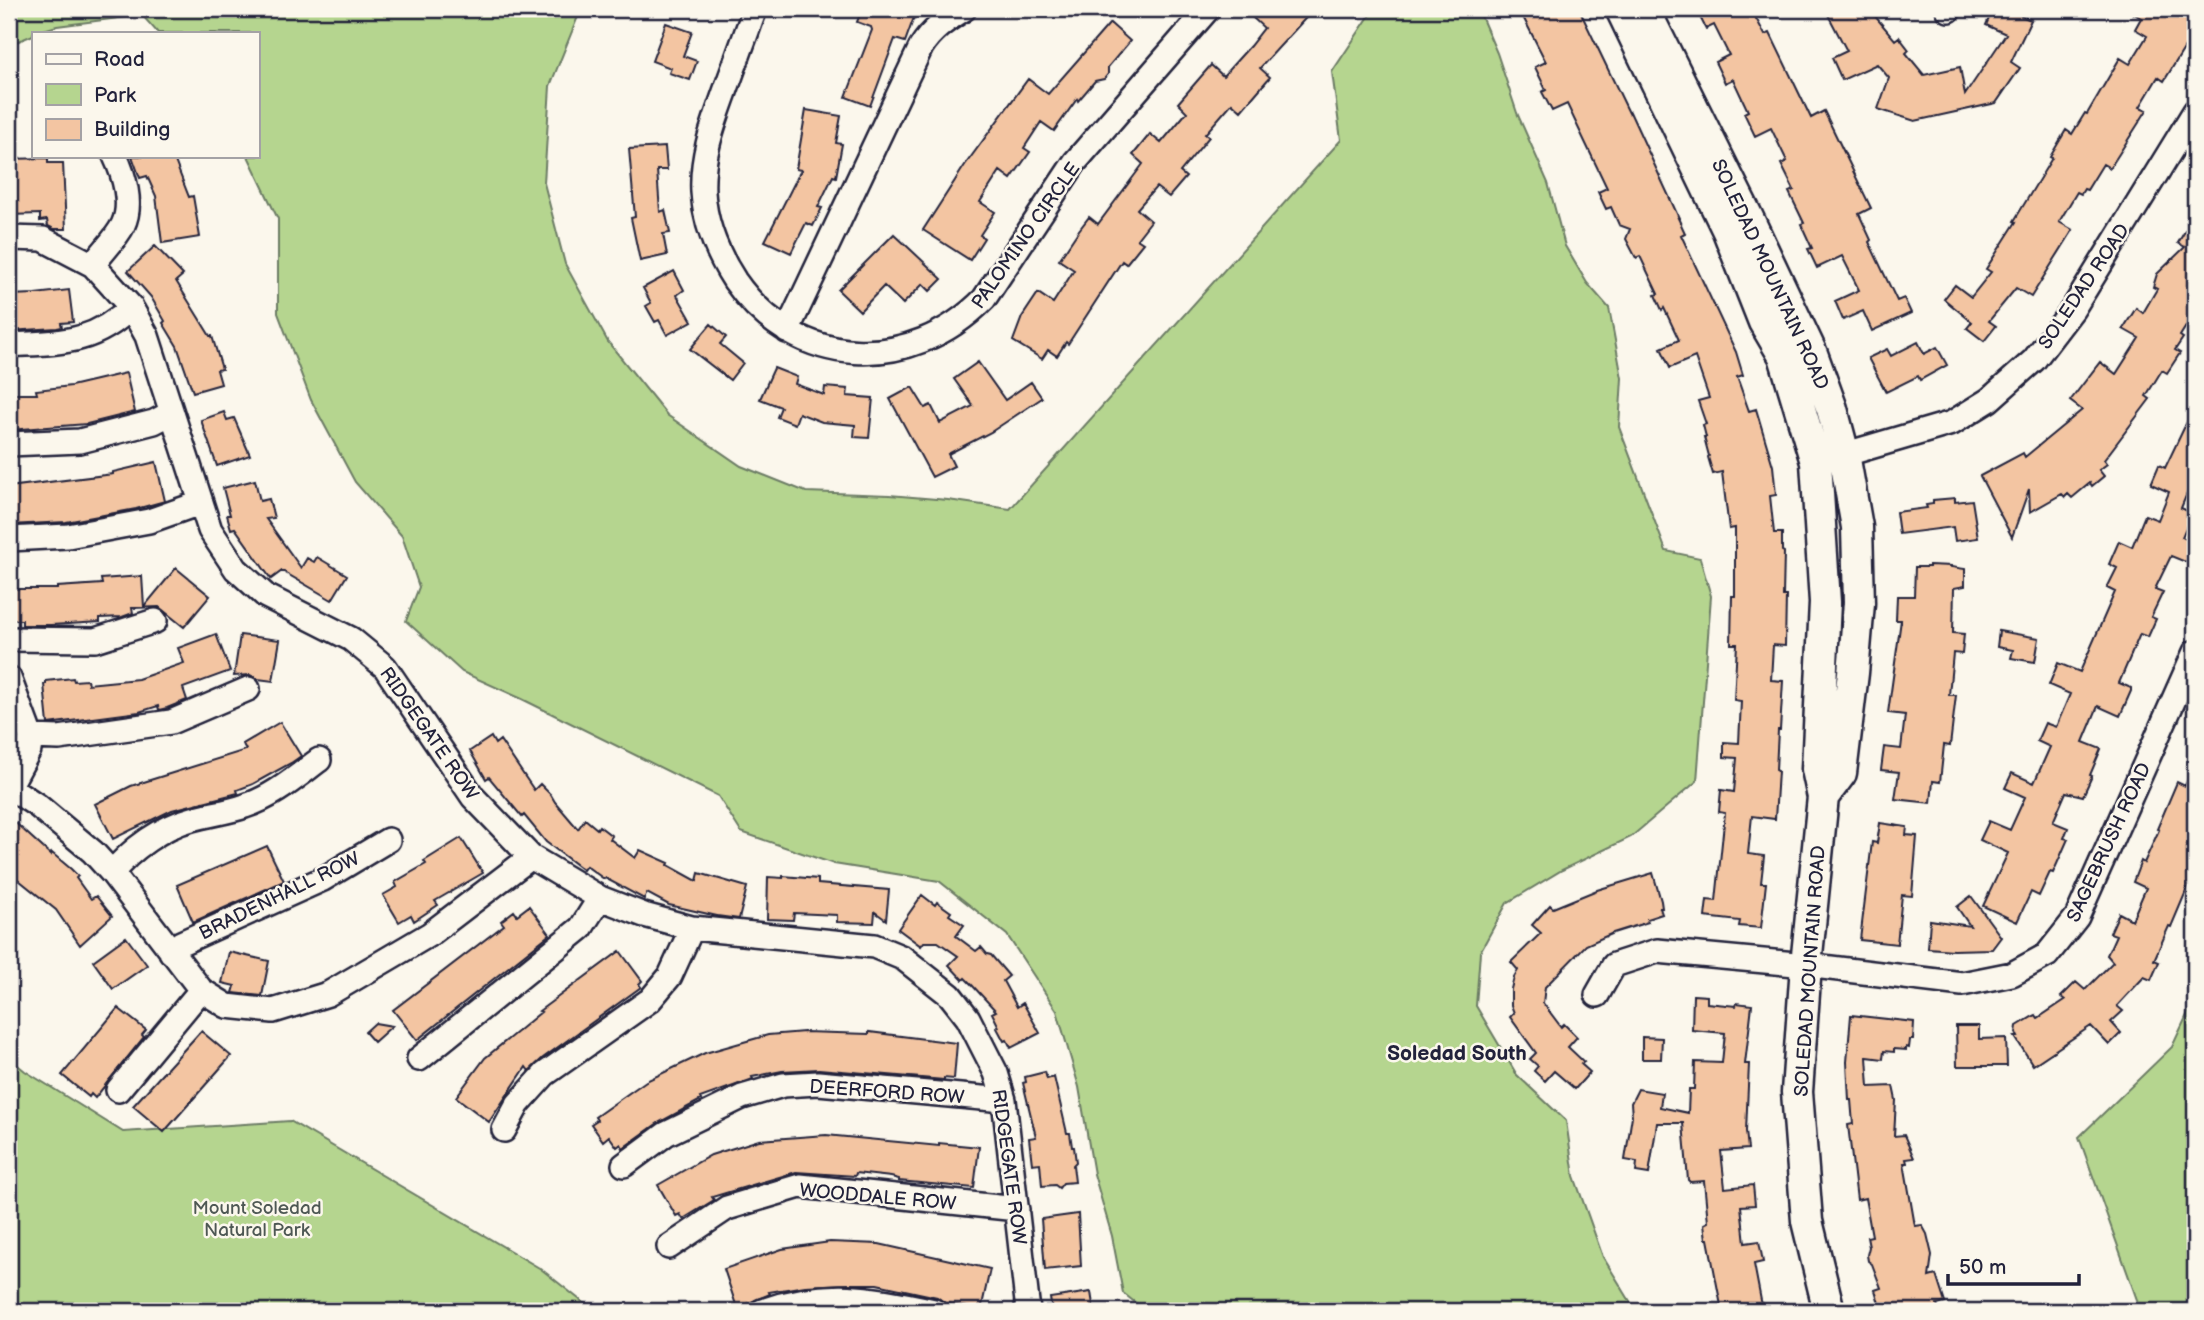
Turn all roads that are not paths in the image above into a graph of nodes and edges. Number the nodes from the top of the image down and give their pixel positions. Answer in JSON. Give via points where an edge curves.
{"nodes":[{"id":1,"x":755,"y":9,"type":"edge"},
{"id":2,"x":964,"y":9,"type":"edge"},
{"id":3,"x":1208,"y":9,"type":"edge"},
{"id":4,"x":1621,"y":9,"type":"edge"},
{"id":5,"x":1644,"y":9,"type":"edge"},
{"id":6,"x":2195,"y":111,"type":"edge"},
{"id":7,"x":116,"y":158,"type":"edge"},
{"id":8,"x":9,"y":238,"type":"edge"},
{"id":9,"x":93,"y":265,"type":"junction"},
{"id":10,"x":131,"y":307,"type":"junction"},
{"id":11,"x":787,"y":331,"type":"junction"},
{"id":12,"x":9,"y":345,"type":"edge"},
{"id":13,"x":171,"y":413,"type":"junction"},
{"id":14,"x":9,"y":444,"type":"edge"},
{"id":15,"x":1830,"y":458,"type":"junction"},
{"id":16,"x":200,"y":503,"type":"junction"},
{"id":17,"x":9,"y":539,"type":"edge"},
{"id":18,"x":155,"y":621,"type":"dead end"},
{"id":19,"x":9,"y":639,"type":"edge"},
{"id":20,"x":2195,"y":652,"type":"edge"},
{"id":21,"x":9,"y":678,"type":"edge"},
{"id":22,"x":248,"y":689,"type":"dead end"},
{"id":23,"x":30,"y":737,"type":"junction"},
{"id":24,"x":319,"y":760,"type":"dead end"},
{"id":25,"x":9,"y":787,"type":"edge"},
{"id":26,"x":388,"y":840,"type":"dead end"},
{"id":27,"x":531,"y":857,"type":"junction"},
{"id":28,"x":112,"y":873,"type":"junction"},
{"id":29,"x":600,"y":898,"type":"junction"},
{"id":30,"x":692,"y":928,"type":"junction"},
{"id":31,"x":171,"y":952,"type":"junction"},
{"id":32,"x":1806,"y":965,"type":"junction"},
{"id":33,"x":201,"y":990,"type":"junction"},
{"id":34,"x":1597,"y":995,"type":"dead end"},
{"id":35,"x":419,"y":1059,"type":"dead end"},
{"id":36,"x":118,"y":1090,"type":"dead end"},
{"id":37,"x":1004,"y":1100,"type":"junction"},
{"id":38,"x":504,"y":1130,"type":"dead end"},
{"id":39,"x":624,"y":1165,"type":"dead end"},
{"id":40,"x":1017,"y":1209,"type":"junction"},
{"id":41,"x":669,"y":1247,"type":"dead end"},
{"id":42,"x":762,"y":1311,"type":"edge"},
{"id":43,"x":934,"y":1311,"type":"edge"},
{"id":44,"x":1028,"y":1311,"type":"edge"},
{"id":45,"x":1829,"y":1311,"type":"edge"}],
"edges":[{"from":1,"to":11,"type":"street","name":"PALOMINO CIRCLE","via":[[705,152],[704,194],[712,236],[730,273],[755,305]]},
{"from":2,"to":11,"type":"street","via":[[928,35],[921,47]]},
{"from":3,"to":11,"type":"street","name":"PALOMINO CIRCLE","via":[[1075,162],[984,299],[955,325],[920,343],[862,352],[824,346]]},
{"from":4,"to":15,"type":"main road","name":"SOLEDAD MOUNTAIN ROAD"},
{"from":5,"to":15,"type":"main road","name":"SOLEDAD MOUNTAIN ROAD","via":[[1807,343],[1832,409]]},
{"from":6,"to":15,"type":"street","name":"SOLEDAD ROAD","via":[[2073,309],[2034,360],[1989,400],[1952,423]]},
{"from":7,"to":9,"type":"street","via":[[127,195],[124,224]]},
{"from":8,"to":9,"type":"street","name":"RIDGEGATE ROW","via":[[43,239]]},
{"from":9,"to":10,"type":"street","name":"RIDGEGATE ROW"},
{"from":10,"to":12,"type":"street","via":[[85,338]]},
{"from":10,"to":13,"type":"street","name":"RIDGEGATE ROW","via":[[147,336]]},
{"from":13,"to":14,"type":"street","via":[[80,442]]},
{"from":13,"to":16,"type":"street","name":"RIDGEGATE ROW"},
{"from":15,"to":32,"type":"main road","name":"SOLEDAD MOUNTAIN ROAD","via":[[1857,527],[1859,603],[1841,773],[1823,797]]},
{"from":16,"to":17,"type":"street","via":[[149,522],[68,536]]},
{"from":16,"to":27,"type":"street","name":"RIDGEGATE ROW","via":[[210,530],[236,569],[266,596],[351,639],[385,667],[473,797]]},
{"from":18,"to":19,"type":"street","via":[[95,640]]},
{"from":20,"to":32,"type":"street","name":"SAGEBRUSH ROAD","via":[[2077,917],[2047,955],[2012,974],[1962,984]]},
{"from":21,"to":23,"type":"street"},
{"from":22,"to":23,"type":"street","via":[[171,722],[59,738]]},
{"from":23,"to":25,"type":"street","via":[[29,750]]},
{"from":24,"to":28,"type":"street","via":[[268,797],[159,832]]},
{"from":25,"to":28,"type":"street","via":[[65,828]]},
{"from":26,"to":31,"type":"street","name":"BRADENHALL ROW","via":[[323,878],[181,943]]},
{"from":27,"to":29,"type":"street","name":"RIDGEGATE ROW"},
{"from":27,"to":33,"type":"street","via":[[430,934],[328,994],[273,1011],[227,1006]]},
{"from":28,"to":31,"type":"street"},
{"from":29,"to":30,"type":"street","name":"RIDGEGATE ROW"},
{"from":29,"to":35,"type":"street","via":[[581,928]]},
{"from":30,"to":37,"type":"street","name":"RIDGEGATE ROW","via":[[874,946],[903,958],[950,995],[968,1018],[996,1073]]},
{"from":30,"to":38,"type":"street","via":[[670,976],[650,1000],[545,1074],[518,1104]]},
{"from":31,"to":33,"type":"street"},
{"from":32,"to":34,"type":"street","name":"SAGEBRUSH ROAD","via":[[1657,951],[1614,965]]},
{"from":32,"to":45,"type":"main road","name":"SOLEDAD MOUNTAIN ROAD","via":[[1797,1092],[1807,1221]]},
{"from":33,"to":36,"type":"street"},
{"from":37,"to":39,"type":"street","name":"DEERFORD ROW","via":[[818,1083],[783,1085],[741,1097],[666,1134]]},
{"from":37,"to":40,"type":"street","name":"RIDGEGATE ROW"},
{"from":40,"to":41,"type":"street","name":"WOODDALE ROW","via":[[800,1186],[727,1208]]},
{"from":40,"to":44,"type":"street","name":"RIDGEGATE ROW"},
{"from":42,"to":43,"type":"street","via":[[786,1303],[847,1296]]}]}
